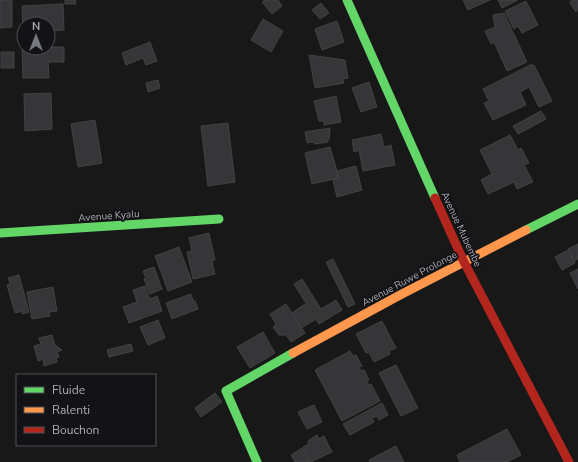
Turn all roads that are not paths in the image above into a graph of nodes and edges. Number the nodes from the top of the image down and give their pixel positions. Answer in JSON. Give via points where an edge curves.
{"nodes":[{"id":1,"x":347,"y":0,"type":"edge"},
{"id":2,"x":578,"y":204,"type":"edge"},
{"id":3,"x":219,"y":219,"type":"dead end"},
{"id":4,"x":0,"y":233,"type":"edge"},
{"id":5,"x":464,"y":262,"type":"junction"},
{"id":6,"x":257,"y":462,"type":"edge"},
{"id":7,"x":569,"y":462,"type":"edge"}],
"edges":[{"from":1,"to":5,"type":"street","name":"Avenue Mubembe"},
{"from":2,"to":5,"type":"street","name":"Avenue Ruwe Prolonge"},
{"from":3,"to":4,"type":"street","name":"Avenue Kyalu"},
{"from":5,"to":6,"type":"street","name":"Avenue Ruwe Prolonge","via":[[293,352],[226,391]]},
{"from":5,"to":7,"type":"street","name":"Avenue Mubembe"}]}
